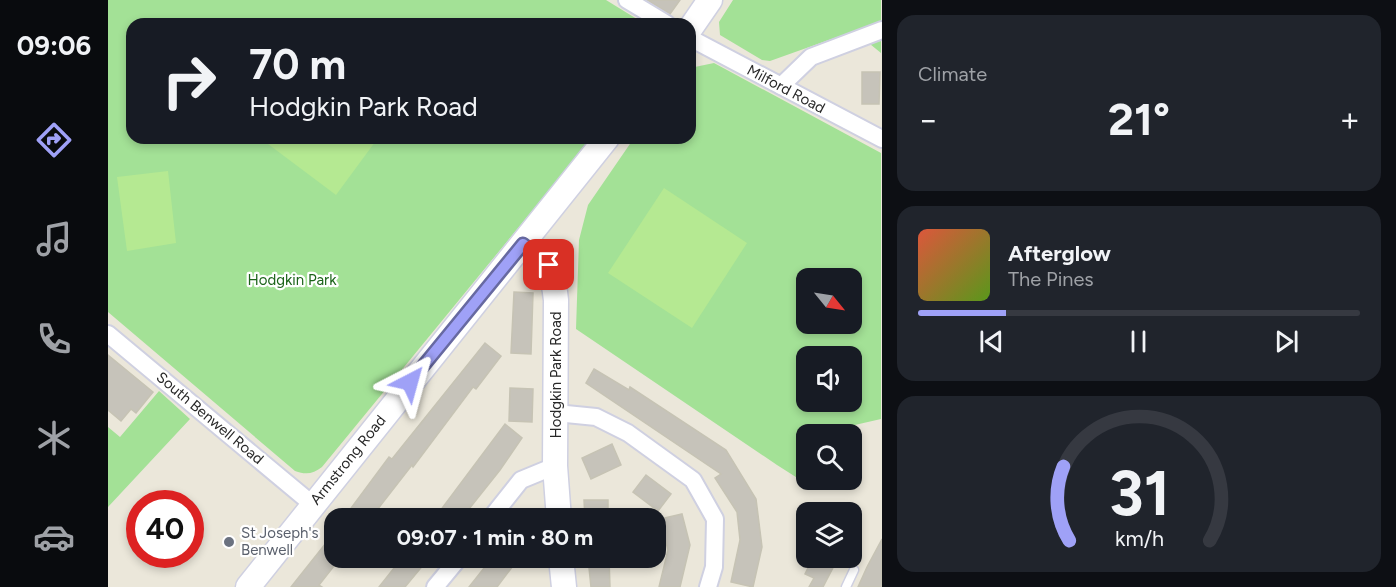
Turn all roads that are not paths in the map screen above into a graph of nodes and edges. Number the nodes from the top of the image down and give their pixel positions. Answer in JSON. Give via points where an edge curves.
{"nodes":[{"id":1,"x":627,"y":0,"type":"edge"},
{"id":2,"x":710,"y":0,"type":"edge"},
{"id":3,"x":657,"y":18,"type":"edge"},
{"id":4,"x":696,"y":20,"type":"edge"},
{"id":5,"x":882,"y":30,"type":"edge"},
{"id":6,"x":696,"y":41,"type":"edge"},
{"id":7,"x":781,"y":86,"type":"junction"},
{"id":8,"x":882,"y":139,"type":"edge"},
{"id":9,"x":602,"y":144,"type":"edge"},
{"id":10,"x":523,"y":244,"type":"junction"},
{"id":11,"x":108,"y":334,"type":"edge"},
{"id":12,"x":556,"y":413,"type":"junction"},
{"id":13,"x":555,"y":466,"type":"junction"},
{"id":14,"x":312,"y":504,"type":"junction"},
{"id":15,"x":499,"y":508,"type":"edge"},
{"id":16,"x":558,"y":508,"type":"edge"},
{"id":17,"x":451,"y":568,"type":"edge"},
{"id":18,"x":562,"y":568,"type":"edge"},
{"id":19,"x":854,"y":570,"type":"dead end"},
{"id":20,"x":248,"y":587,"type":"edge"},
{"id":21,"x":435,"y":587,"type":"edge"},
{"id":22,"x":564,"y":587,"type":"edge"},
{"id":23,"x":708,"y":587,"type":"edge"},
{"id":24,"x":846,"y":587,"type":"edge"}],
"edges":[{"from":1,"to":3,"type":"street"},
{"from":2,"to":4,"type":"street"},
{"from":5,"to":7,"type":"street","via":[[812,57]]},
{"from":6,"to":7,"type":"street","name":"Milford Road"},
{"from":7,"to":8,"type":"street","name":"Milford Road"},
{"from":9,"to":10,"type":"street","name":"Armstrong Road"},
{"from":10,"to":12,"type":"street","name":"Hodgkin Park Road","via":[[549,265],[554,280]]},
{"from":10,"to":14,"type":"street","name":"Armstrong Road"},
{"from":11,"to":14,"type":"street","name":"South Benwell Road"},
{"from":12,"to":13,"type":"street","name":"Hodgkin Park Road"},
{"from":12,"to":23,"type":"street","via":[[596,417],[628,433],[693,480],[715,519],[714,567]]},
{"from":13,"to":15,"type":"street","via":[[521,480]]},
{"from":13,"to":16,"type":"street","name":"Hodgkin Park Road"},
{"from":14,"to":20,"type":"street","name":"Armstrong Road"},
{"from":17,"to":21,"type":"street"},
{"from":18,"to":22,"type":"street"},
{"from":19,"to":24,"type":"lane"}]}
